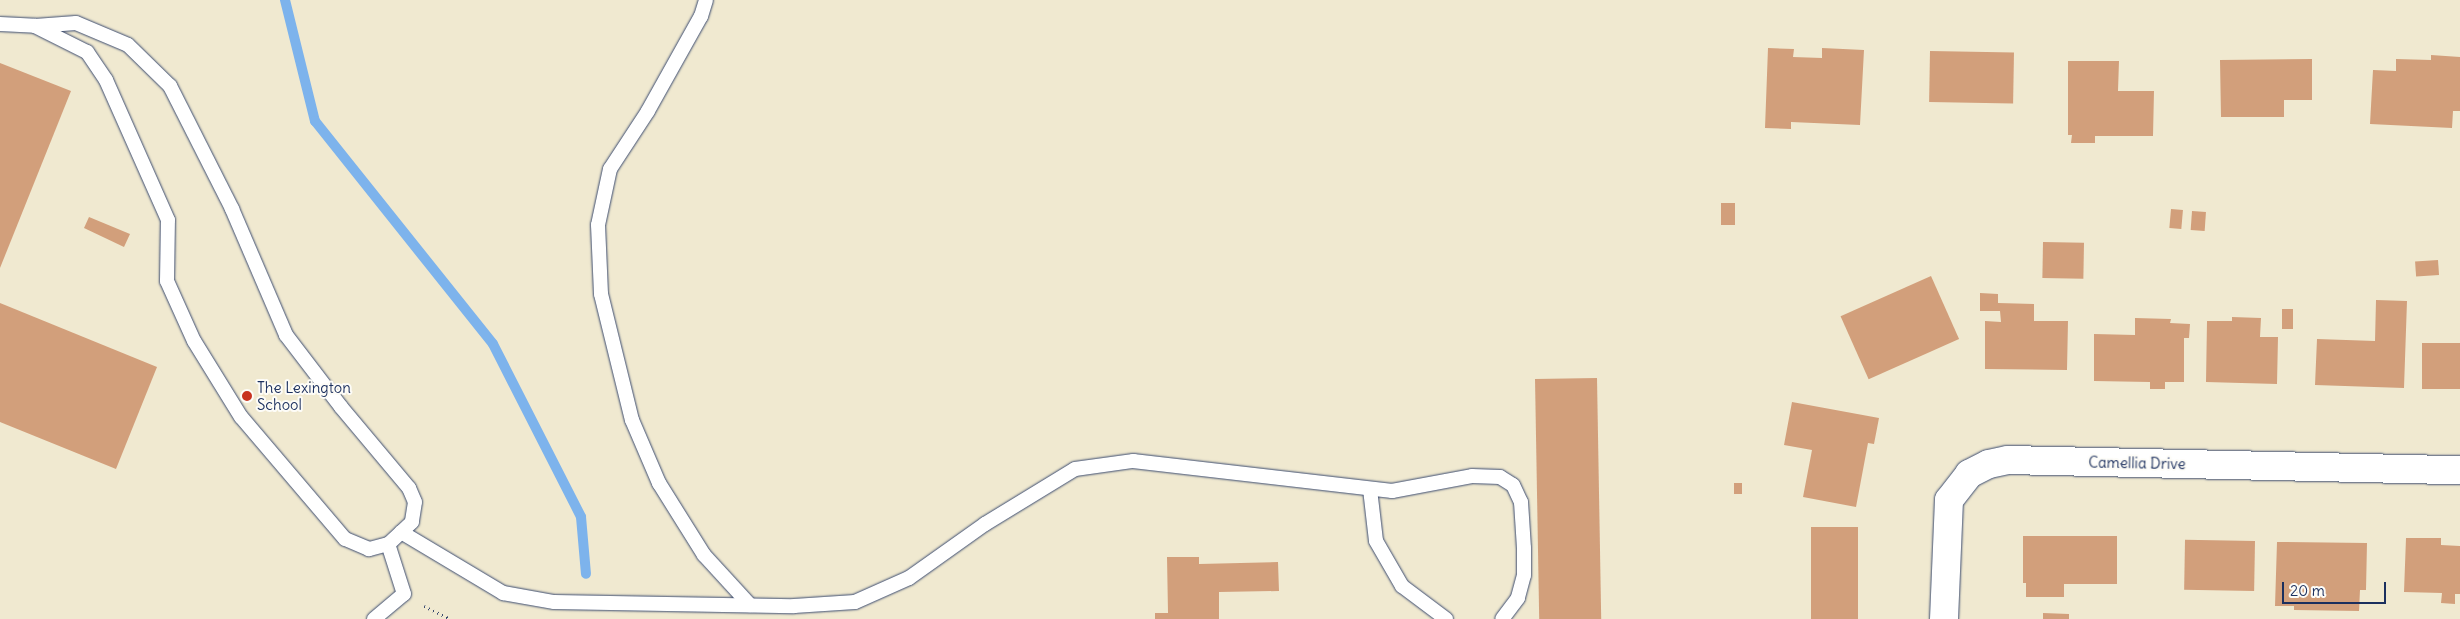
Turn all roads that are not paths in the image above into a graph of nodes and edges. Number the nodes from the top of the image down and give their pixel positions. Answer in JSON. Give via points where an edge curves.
{"nodes":[{"id":1,"x":706,"y":0,"type":"edge"},
{"id":2,"x":0,"y":24,"type":"edge"},
{"id":3,"x":35,"y":26,"type":"junction"},
{"id":4,"x":2460,"y":470,"type":"edge"},
{"id":5,"x":1370,"y":489,"type":"junction"},
{"id":6,"x":402,"y":532,"type":"junction"},
{"id":7,"x":388,"y":544,"type":"junction"},
{"id":8,"x":750,"y":605,"type":"junction"},
{"id":9,"x":374,"y":619,"type":"edge"},
{"id":10,"x":1446,"y":619,"type":"edge"},
{"id":11,"x":1502,"y":619,"type":"edge"},
{"id":12,"x":1944,"y":619,"type":"edge"}],
"edges":[{"from":1,"to":8,"type":"lane","via":[[701,16],[648,111],[610,169],[598,225],[601,294],[632,420],[659,483],[704,556]]},
{"from":2,"to":3,"type":"lane"},
{"from":3,"to":6,"type":"lane","via":[[76,23],[128,45],[170,86],[232,209],[286,334],[341,407],[409,488],[415,502],[412,522]]},
{"from":3,"to":7,"type":"lane","via":[[87,52],[106,80],[168,220],[167,281],[194,341],[241,417],[346,539],[368,549]]},
{"from":4,"to":12,"type":"street","name":"Camellia Drive","via":[[2008,460],[1990,464],[1969,474],[1949,500]]},
{"from":5,"to":8,"type":"lane","via":[[1133,461],[1075,469],[984,524],[908,578],[855,602]]},
{"from":5,"to":10,"type":"lane","via":[[1376,541],[1389,564],[1402,586]]},
{"from":5,"to":11,"type":"lane","via":[[1392,491],[1472,476],[1500,477],[1513,485],[1521,502],[1524,574],[1518,598]]},
{"from":6,"to":7,"type":"lane"},
{"from":6,"to":8,"type":"lane","via":[[503,593],[554,602]]},
{"from":7,"to":9,"type":"lane","via":[[404,594]]}]}
